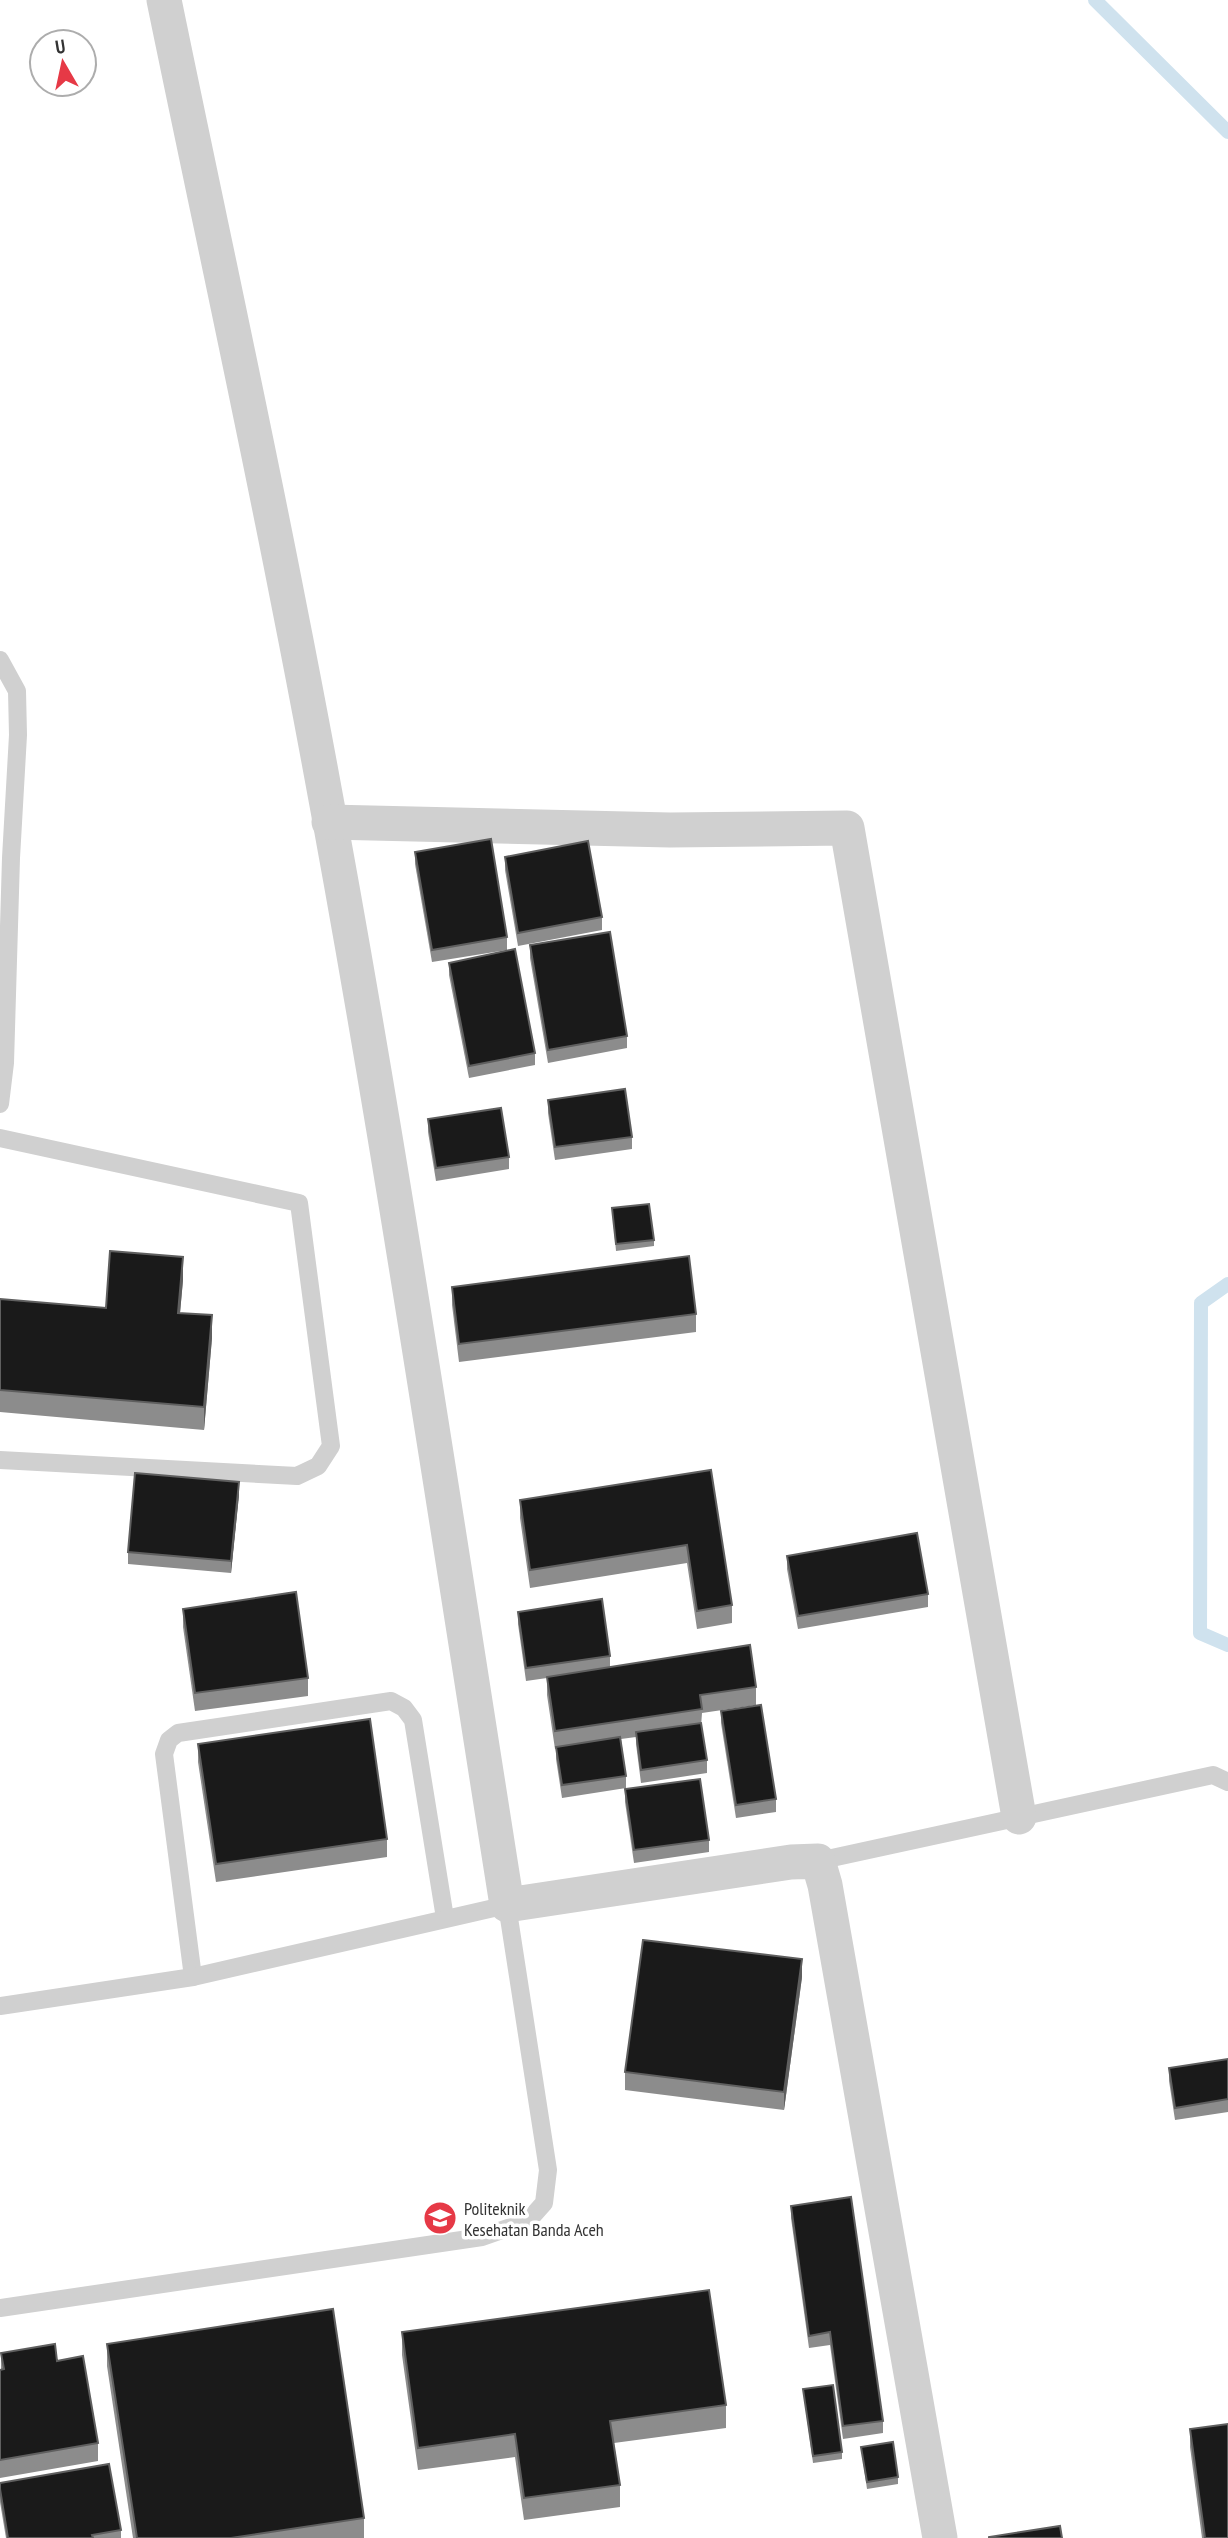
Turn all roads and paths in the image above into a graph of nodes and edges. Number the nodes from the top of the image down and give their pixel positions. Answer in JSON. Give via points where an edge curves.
{"nodes":[{"id":1,"x":164,"y":0,"type":"edge"},
{"id":2,"x":0,"y":660,"type":"edge"},
{"id":3,"x":329,"y":822,"type":"junction"},
{"id":4,"x":0,"y":1104,"type":"edge"},
{"id":5,"x":0,"y":1138,"type":"edge"},
{"id":6,"x":0,"y":1460,"type":"edge"},
{"id":7,"x":1228,"y":1783,"type":"edge"},
{"id":8,"x":1019,"y":1817,"type":"junction"},
{"id":9,"x":818,"y":1861,"type":"junction"},
{"id":10,"x":507,"y":1905,"type":"junction"},
{"id":11,"x":445,"y":1918,"type":"junction"},
{"id":12,"x":193,"y":1977,"type":"junction"},
{"id":13,"x":0,"y":2006,"type":"edge"},
{"id":14,"x":0,"y":2308,"type":"edge"},
{"id":15,"x":940,"y":2538,"type":"edge"}],
"edges":[{"from":1,"to":3,"type":"street","via":[[289,602]]},
{"from":2,"to":4,"type":"lane","via":[[17,691],[18,735]]},
{"from":3,"to":8,"type":"street","via":[[670,830],[847,828]]},
{"from":3,"to":10,"type":"street","via":[[392,1178]]},
{"from":5,"to":6,"type":"lane","via":[[299,1203],[331,1446],[318,1466],[298,1476]]},
{"from":7,"to":8,"type":"lane","via":[[1213,1775]]},
{"from":8,"to":9,"type":"lane"},
{"from":9,"to":10,"type":"street"},
{"from":9,"to":15,"type":"street"},
{"from":10,"to":11,"type":"lane"},
{"from":10,"to":14,"type":"lane","via":[[548,2170],[544,2203],[528,2221],[482,2237]]},
{"from":11,"to":12,"type":"lane"},
{"from":11,"to":12,"type":"lane","via":[[413,1720],[404,1708],[391,1701],[178,1733],[169,1740],[164,1754]]},
{"from":12,"to":13,"type":"lane"}]}
